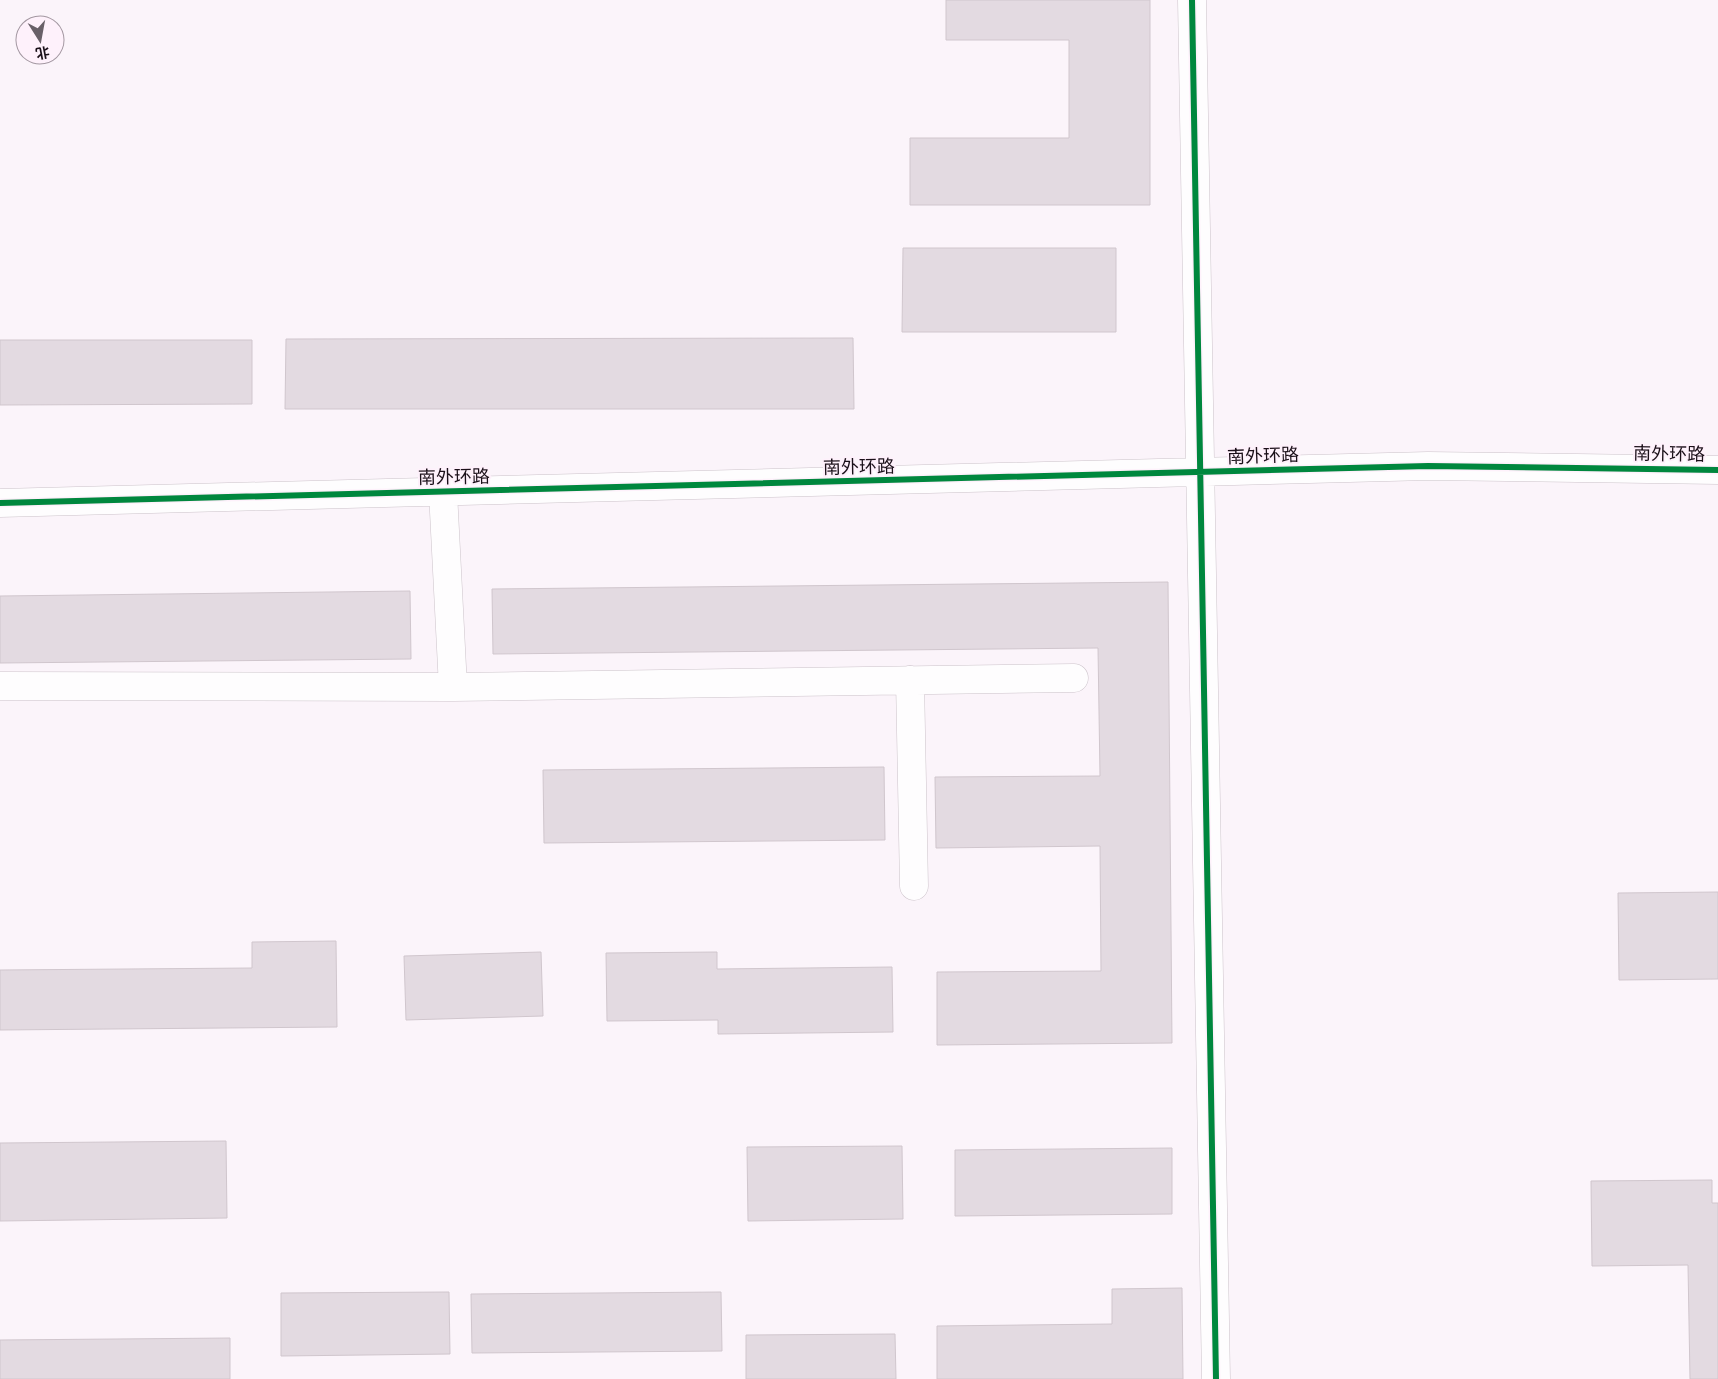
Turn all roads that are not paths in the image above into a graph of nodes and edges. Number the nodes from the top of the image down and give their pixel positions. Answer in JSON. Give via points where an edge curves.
{"nodes":[{"id":1,"x":1192,"y":0,"type":"edge"},
{"id":2,"x":1718,"y":470,"type":"edge"},
{"id":3,"x":1199,"y":473,"type":"junction"},
{"id":4,"x":443,"y":492,"type":"junction"},
{"id":5,"x":0,"y":503,"type":"edge"},
{"id":6,"x":1074,"y":678,"type":"dead end"},
{"id":7,"x":910,"y":680,"type":"junction"},
{"id":8,"x":0,"y":686,"type":"edge"},
{"id":9,"x":453,"y":687,"type":"junction"},
{"id":10,"x":914,"y":886,"type":"dead end"},
{"id":11,"x":1216,"y":1379,"type":"edge"}],
"edges":[{"from":1,"to":3,"type":"street"},
{"from":2,"to":3,"type":"street","name":"南外环路","via":[[1428,466]]},
{"from":3,"to":4,"type":"street","name":"南外环路"},
{"from":3,"to":11,"type":"street"},
{"from":4,"to":5,"type":"street","name":"南外环路"},
{"from":4,"to":9,"type":"street"},
{"from":6,"to":7,"type":"street"},
{"from":7,"to":9,"type":"street"},
{"from":7,"to":10,"type":"street"},
{"from":8,"to":9,"type":"street"}]}
